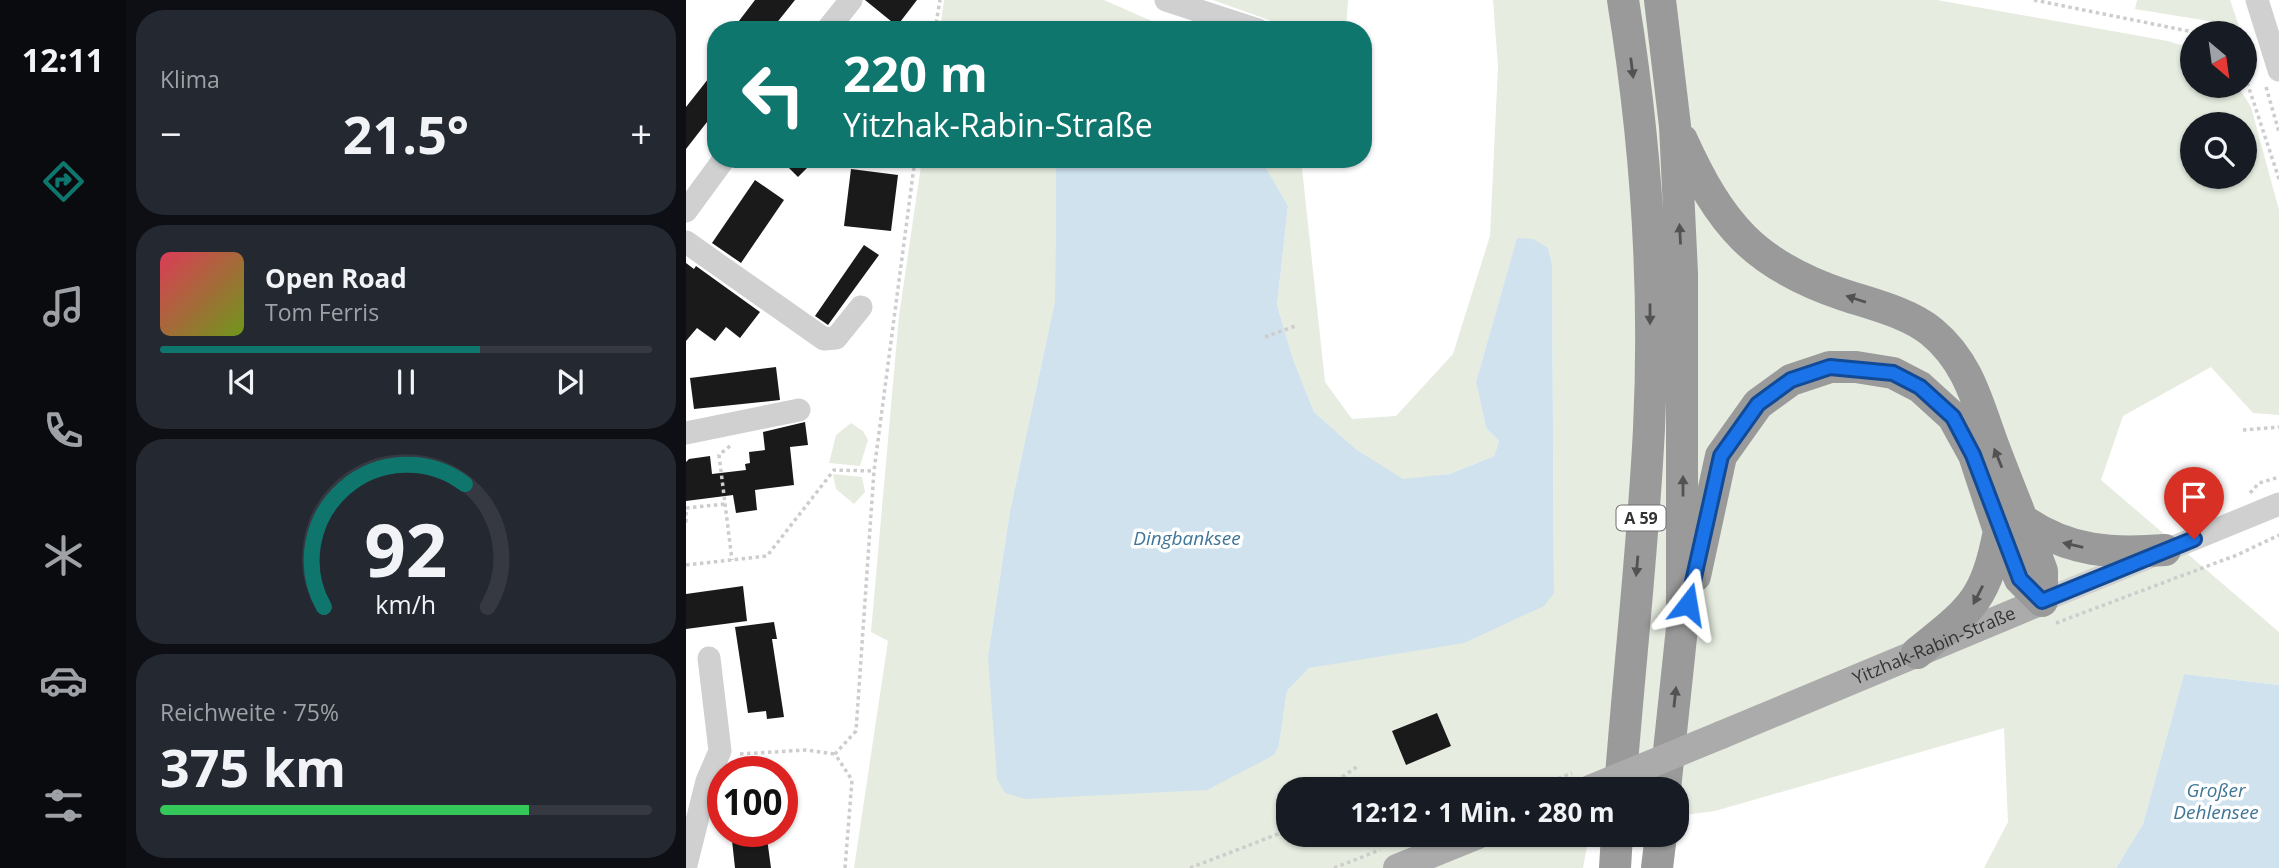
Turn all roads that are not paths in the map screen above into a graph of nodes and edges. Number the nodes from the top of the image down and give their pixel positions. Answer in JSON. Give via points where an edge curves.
{"nodes":[{"id":1,"x":851,"y":0,"type":"edge"},
{"id":2,"x":1166,"y":0,"type":"edge"},
{"id":3,"x":1623,"y":0,"type":"edge"},
{"id":4,"x":1660,"y":0,"type":"edge"},
{"id":5,"x":2257,"y":0,"type":"edge"},
{"id":6,"x":834,"y":21,"type":"edge"},
{"id":7,"x":1230,"y":21,"type":"edge"},
{"id":8,"x":2279,"y":71,"type":"edge"},
{"id":9,"x":1675,"y":125,"type":"junction"},
{"id":10,"x":717,"y":168,"type":"edge"},
{"id":11,"x":686,"y":211,"type":"edge"},
{"id":12,"x":686,"y":242,"type":"edge"},
{"id":13,"x":861,"y":307,"type":"dead end"},
{"id":14,"x":799,"y":410,"type":"dead end"},
{"id":15,"x":686,"y":433,"type":"edge"},
{"id":16,"x":2279,"y":504,"type":"edge"},
{"id":17,"x":2011,"y":526,"type":"junction"},
{"id":18,"x":2165,"y":550,"type":"junction"},
{"id":19,"x":2042,"y":601,"type":"junction"},
{"id":20,"x":1682,"y":628,"type":"junction"},
{"id":21,"x":1917,"y":653,"type":"junction"},
{"id":22,"x":709,"y":658,"type":"dead end"},
{"id":23,"x":1593,"y":777,"type":"edge"},
{"id":24,"x":1621,"y":777,"type":"edge"},
{"id":25,"x":1666,"y":777,"type":"edge"},
{"id":26,"x":1432,"y":847,"type":"edge"},
{"id":27,"x":1617,"y":847,"type":"edge"},
{"id":28,"x":1660,"y":847,"type":"edge"},
{"id":29,"x":1389,"y":858,"type":"edge"},
{"id":30,"x":686,"y":865,"type":"edge"},
{"id":31,"x":1615,"y":868,"type":"edge"},
{"id":32,"x":1657,"y":868,"type":"edge"}],
"edges":[{"from":1,"to":6,"type":"street"},
{"from":2,"to":7,"type":"street"},
{"from":3,"to":24,"type":"highway","number":"A 59","one_way":true,"via":[[1647,181],[1650,259],[1649,429]]},
{"from":4,"to":9,"type":"highway","number":"A 59"},
{"from":5,"to":8,"type":"street"},
{"from":17,"to":9,"type":"highway","one_way":true,"via":[[1965,368],[1931,331],[1882,307],[1827,289],[1759,255],[1717,205]]},
{"from":20,"to":9,"type":"highway","number":"A 59","one_way":true,"via":[[1682,273]]},
{"from":10,"to":11,"type":"street"},
{"from":12,"to":13,"type":"street","via":[[824,339],[836,338]]},
{"from":14,"to":15,"type":"street","via":[[728,435]]},
{"from":16,"to":18,"type":"street","name":"Yitzhak-Rabin-Straße"},
{"from":18,"to":17,"type":"highway","one_way":true,"via":[[2115,554]]},
{"from":17,"to":19,"type":"highway","via":[[2042,571]]},
{"from":17,"to":20,"type":"highway","via":[[1953,417],[1920,387],[1893,373],[1830,367],[1791,380],[1758,404],[1721,456]]},
{"from":17,"to":21,"type":"highway","one_way":true,"via":[[1970,610]]},
{"from":18,"to":19,"type":"street","name":"Yitzhak-Rabin-Straße"},
{"from":19,"to":21,"type":"main road","name":"Yitzhak-Rabin-Straße"},
{"from":25,"to":20,"type":"highway","number":"A 59","one_way":true},
{"from":21,"to":23,"type":"main road","name":"Yitzhak-Rabin-Straße","bridge":true,"via":[[1721,735]]},
{"from":22,"to":30,"type":"street","via":[[720,751],[707,781]]},
{"from":26,"to":29,"type":"main road"},
{"from":27,"to":31,"type":"highway"},
{"from":28,"to":32,"type":"highway"}]}
